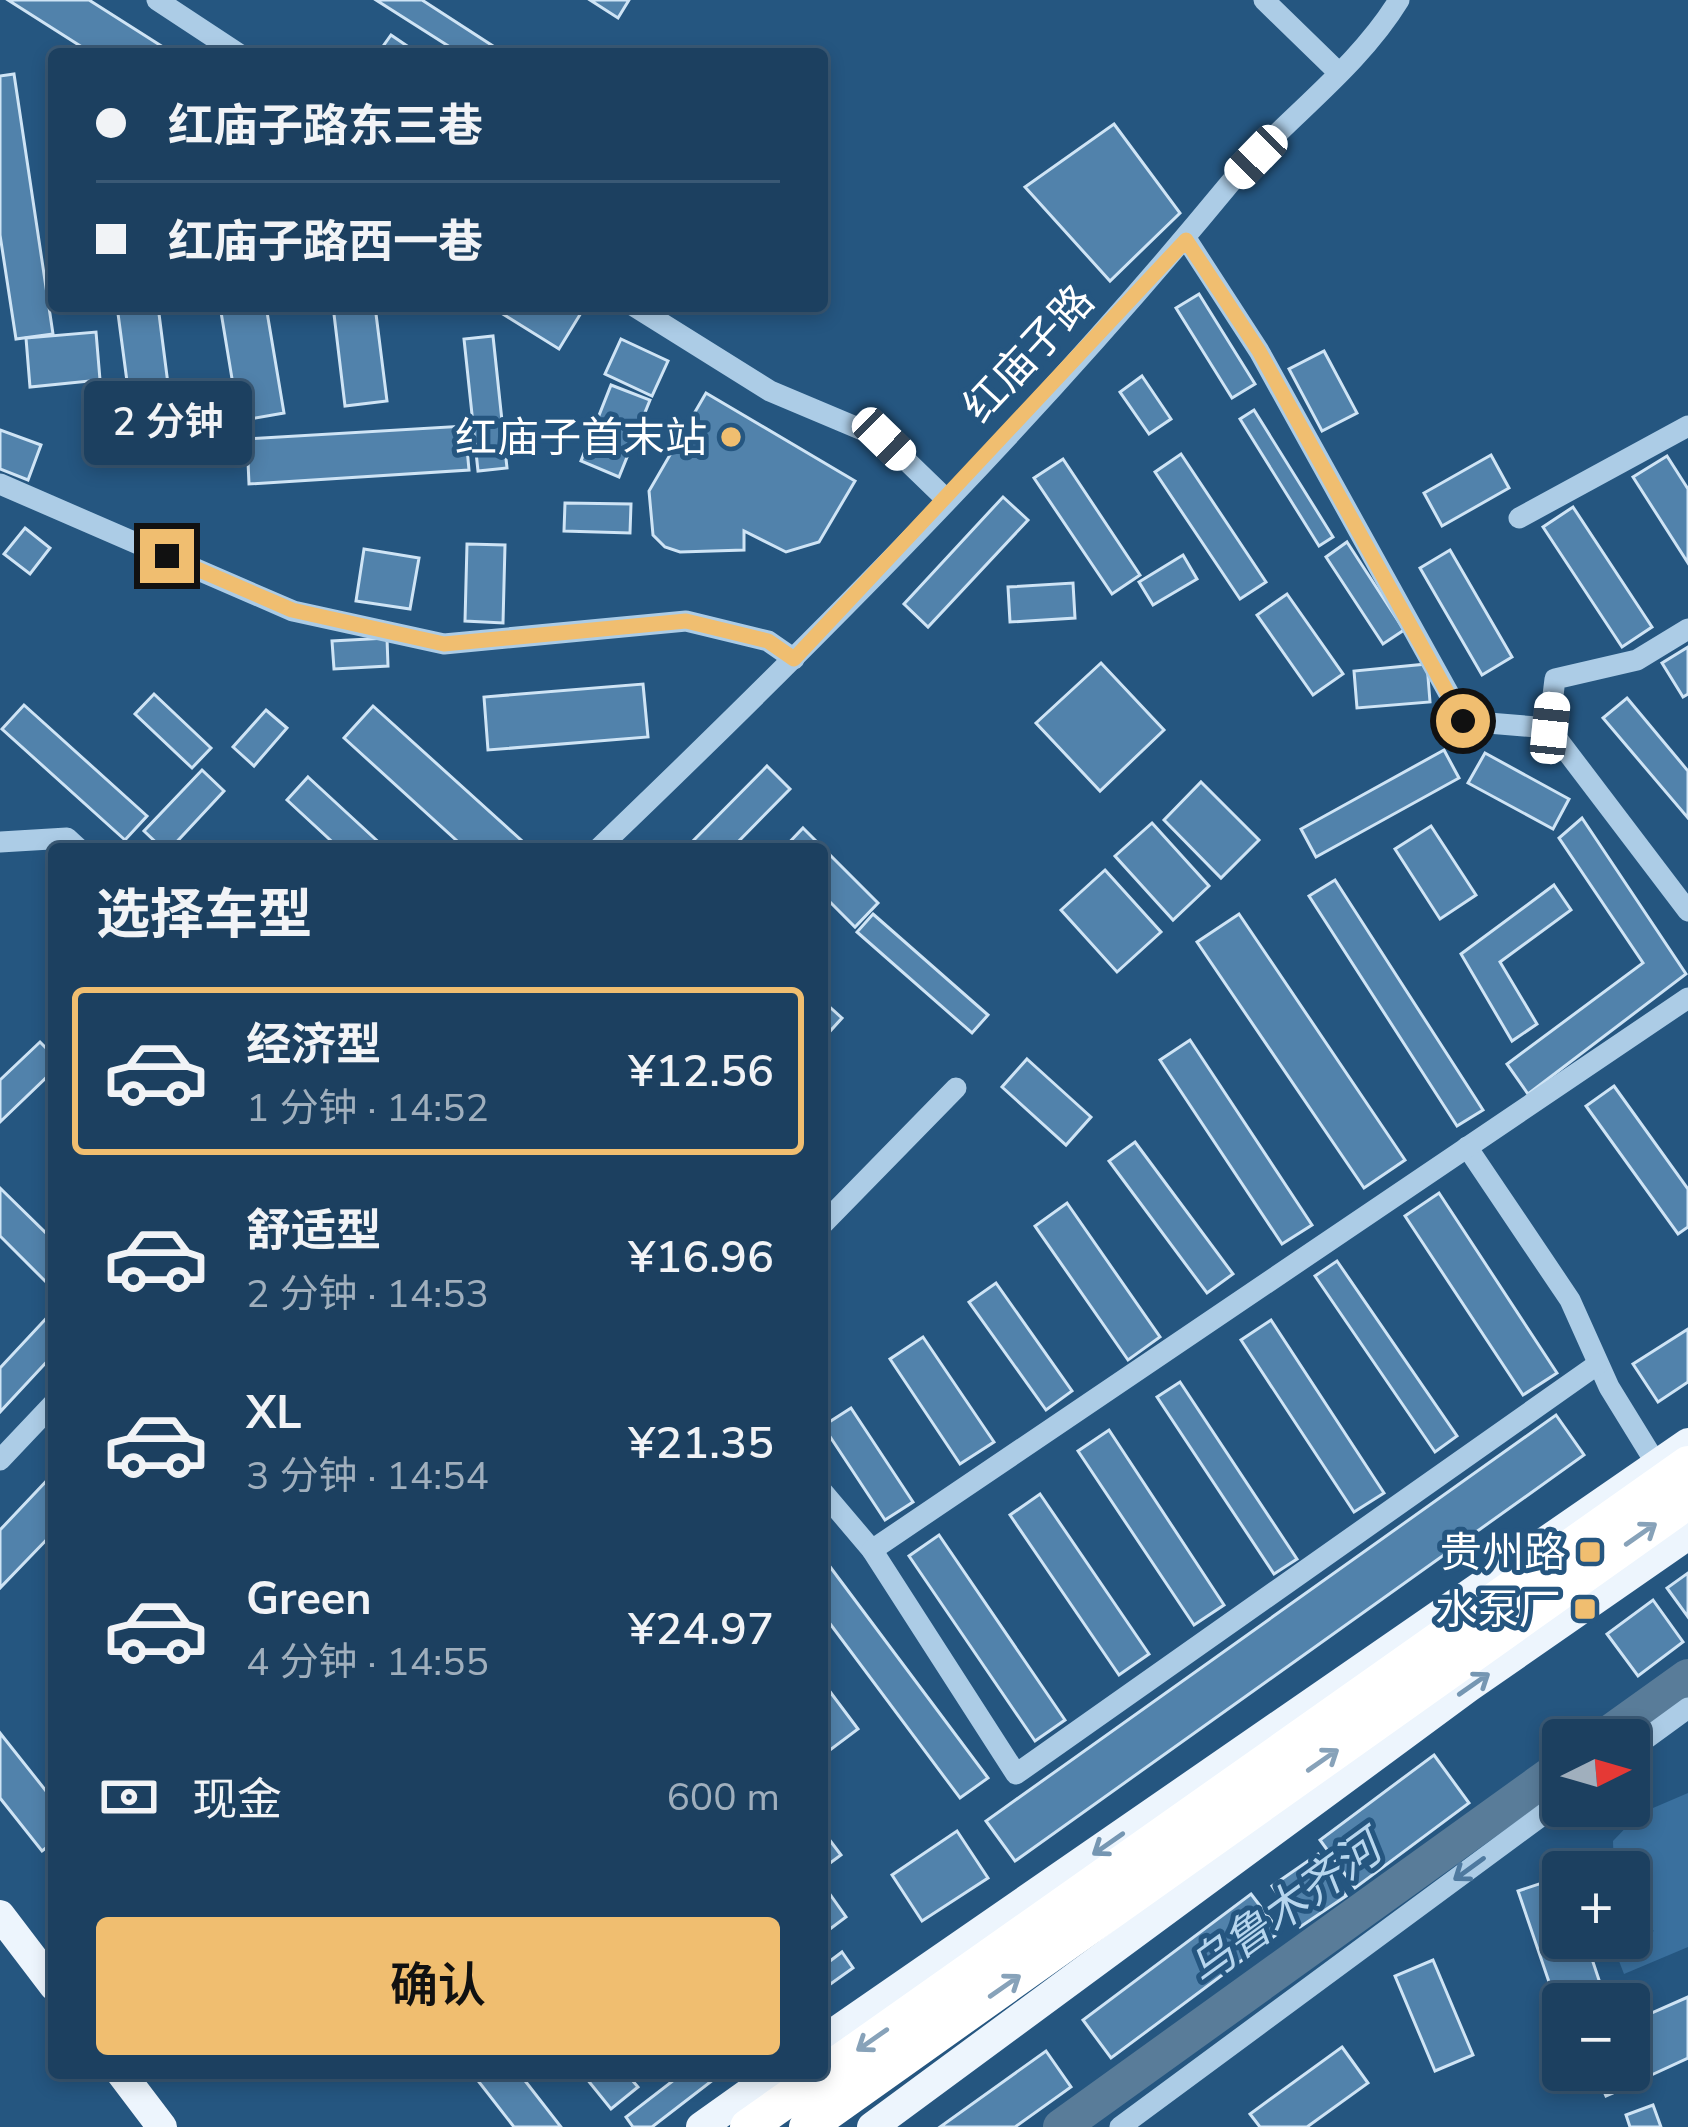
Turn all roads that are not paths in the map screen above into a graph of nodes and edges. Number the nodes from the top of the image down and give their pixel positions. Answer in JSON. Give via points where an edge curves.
{"nodes":[{"id":1,"x":157,"y":0,"type":"edge"},
{"id":2,"x":1264,"y":0,"type":"edge"},
{"id":3,"x":1399,"y":0,"type":"edge"},
{"id":4,"x":230,"y":48,"type":"edge"},
{"id":5,"x":1338,"y":72,"type":"junction"},
{"id":6,"x":1186,"y":240,"type":"junction"},
{"id":7,"x":644,"y":312,"type":"edge"},
{"id":8,"x":1688,"y":426,"type":"edge"},
{"id":9,"x":0,"y":484,"type":"edge"},
{"id":10,"x":946,"y":499,"type":"junction"},
{"id":11,"x":1519,"y":518,"type":"dead end"},
{"id":12,"x":1688,"y":628,"type":"edge"},
{"id":13,"x":794,"y":659,"type":"junction"},
{"id":14,"x":1550,"y":728,"type":"junction"},
{"id":15,"x":0,"y":842,"type":"edge"},
{"id":16,"x":72,"y":843,"type":"edge"},
{"id":17,"x":604,"y":843,"type":"edge"},
{"id":18,"x":1688,"y":911,"type":"edge"},
{"id":19,"x":1688,"y":998,"type":"edge"},
{"id":20,"x":956,"y":1088,"type":"dead end"},
{"id":21,"x":1467,"y":1147,"type":"junction"},
{"id":22,"x":828,"y":1219,"type":"edge"},
{"id":23,"x":1598,"y":1364,"type":"junction"},
{"id":24,"x":48,"y":1408,"type":"edge"},
{"id":25,"x":1688,"y":1443,"type":"edge"},
{"id":26,"x":0,"y":1460,"type":"edge"},
{"id":27,"x":1672,"y":1464,"type":"edge"},
{"id":28,"x":828,"y":1498,"type":"edge"},
{"id":29,"x":1688,"y":1501,"type":"edge"},
{"id":30,"x":1688,"y":1535,"type":"edge"},
{"id":31,"x":872,"y":1550,"type":"junction"},
{"id":32,"x":1688,"y":1708,"type":"edge"},
{"id":33,"x":1650,"y":1736,"type":"edge"},
{"id":34,"x":1542,"y":1816,"type":"edge"},
{"id":35,"x":0,"y":1915,"type":"edge"},
{"id":36,"x":48,"y":1978,"type":"edge"},
{"id":37,"x":828,"y":2037,"type":"edge"},
{"id":38,"x":828,"y":2070,"type":"edge"},
{"id":39,"x":126,"y":2079,"type":"edge"},
{"id":40,"x":769,"y":2079,"type":"edge"},
{"id":41,"x":815,"y":2079,"type":"edge"},
{"id":42,"x":162,"y":2127,"type":"edge"},
{"id":43,"x":701,"y":2127,"type":"edge"},
{"id":44,"x":748,"y":2127,"type":"edge"},
{"id":45,"x":807,"y":2127,"type":"edge"},
{"id":46,"x":872,"y":2127,"type":"edge"},
{"id":47,"x":1120,"y":2127,"type":"edge"}],
"edges":[{"from":1,"to":4,"type":"street"},
{"from":2,"to":5,"type":"street"},
{"from":3,"to":5,"type":"street","name":"红庙子路"},
{"from":5,"to":6,"type":"street","name":"红庙子路"},
{"from":6,"to":10,"type":"street","name":"红庙子路"},
{"from":6,"to":14,"type":"street","via":[[1259,351],[1463,721]]},
{"from":7,"to":10,"type":"street","via":[[770,391],[884,439]]},
{"from":8,"to":11,"type":"street"},
{"from":9,"to":13,"type":"street","via":[[292,610],[444,644],[686,621],[768,641]]},
{"from":10,"to":13,"type":"street","name":"红庙子路"},
{"from":12,"to":14,"type":"street","via":[[1637,661],[1555,679]]},
{"from":13,"to":17,"type":"street","name":"红庙子路"},
{"from":14,"to":18,"type":"street"},
{"from":15,"to":16,"type":"street"},
{"from":19,"to":21,"type":"street"},
{"from":20,"to":22,"type":"street"},
{"from":21,"to":23,"type":"street","via":[[1570,1300]]},
{"from":21,"to":31,"type":"street"},
{"from":23,"to":27,"type":"street"},
{"from":23,"to":31,"type":"street","via":[[1016,1774]]},
{"from":24,"to":26,"type":"street"},
{"from":25,"to":27,"type":"main road"},
{"from":27,"to":37,"type":"main road","one_way":true},
{"from":27,"to":38,"type":"highway","one_way":true},
{"from":28,"to":31,"type":"street"},
{"from":45,"to":29,"type":"highway","one_way":true},
{"from":46,"to":30,"type":"main road","one_way":true},
{"from":32,"to":33,"type":"street"},
{"from":34,"to":47,"type":"street","one_way":true},
{"from":35,"to":36,"type":"main road"},
{"from":39,"to":42,"type":"main road"},
{"from":40,"to":43,"type":"main road"},
{"from":41,"to":44,"type":"highway","one_way":true}]}
